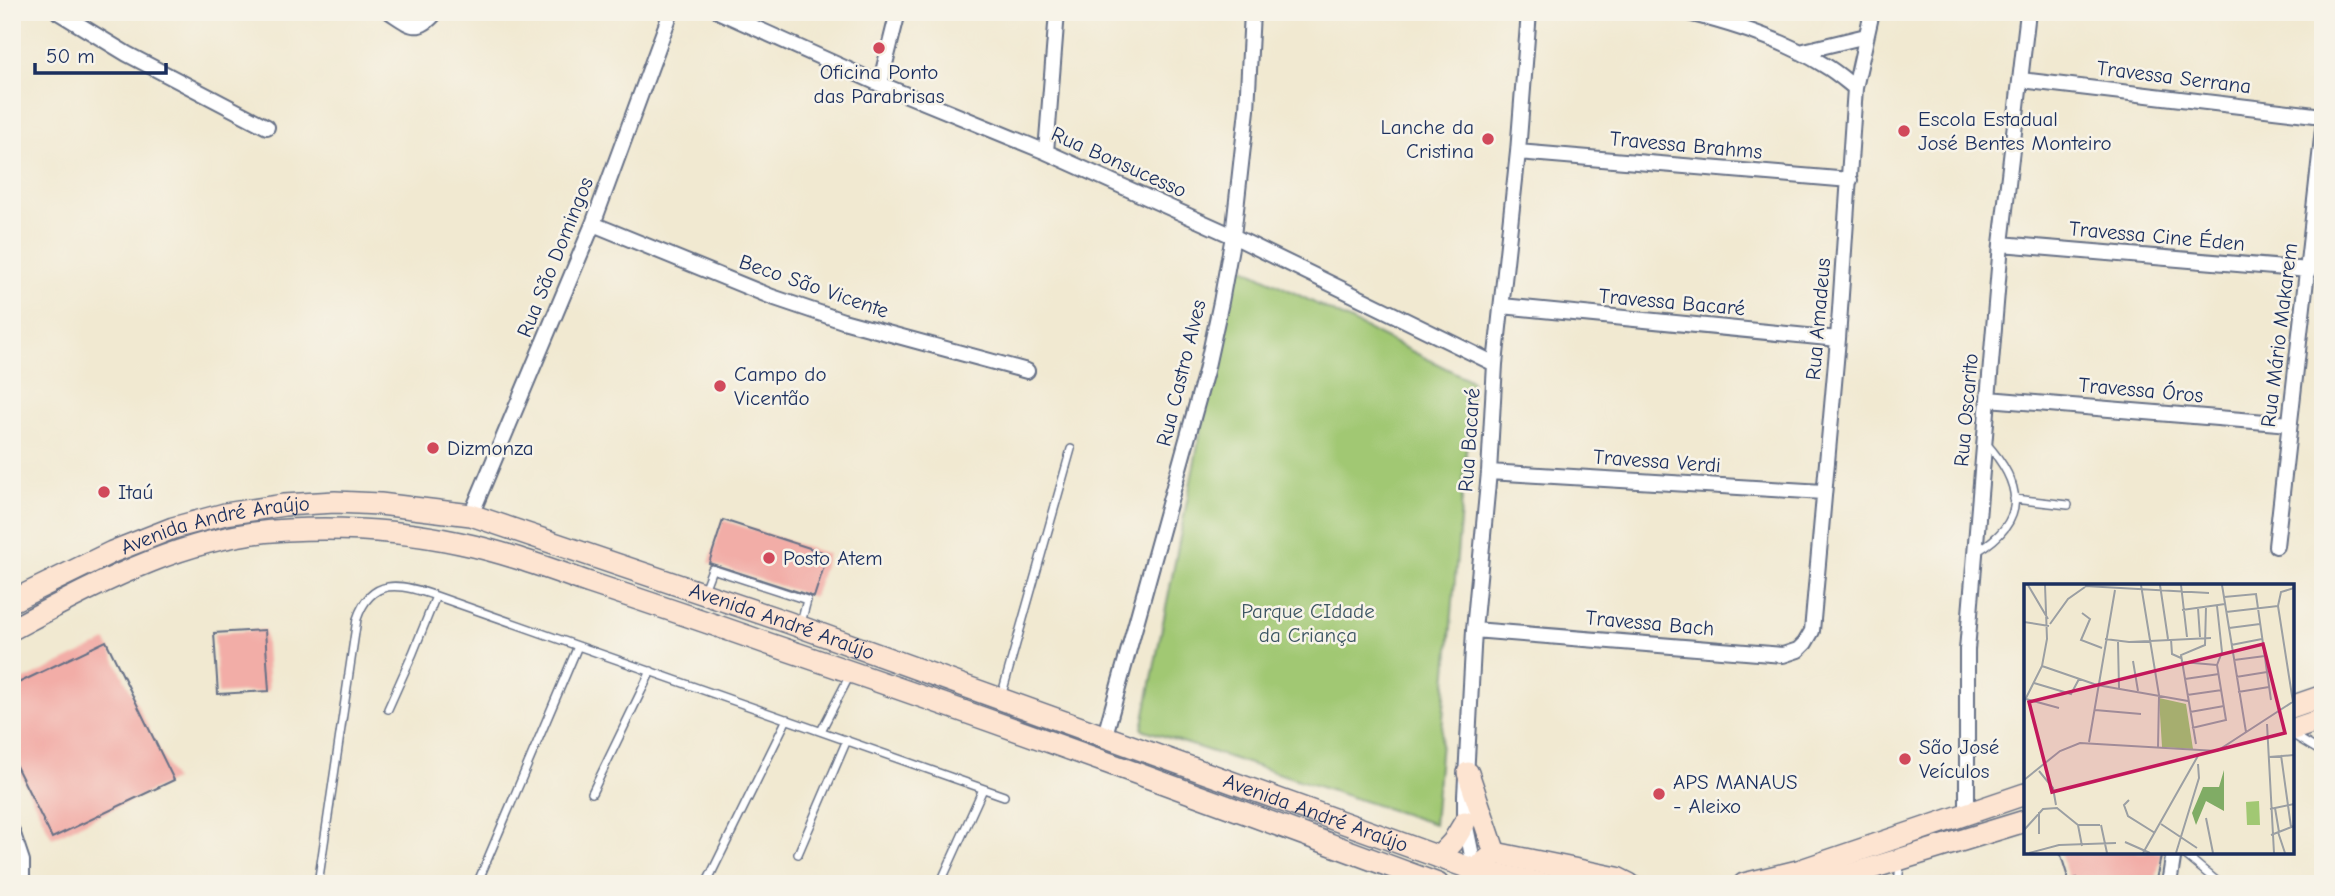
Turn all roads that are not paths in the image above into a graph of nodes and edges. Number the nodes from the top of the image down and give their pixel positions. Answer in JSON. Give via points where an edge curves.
{"nodes":[{"id":1,"x":58,"y":12,"type":"edge"},
{"id":2,"x":390,"y":12,"type":"edge"},
{"id":3,"x":436,"y":12,"type":"edge"},
{"id":4,"x":671,"y":12,"type":"edge"},
{"id":5,"x":720,"y":12,"type":"edge"},
{"id":6,"x":898,"y":12,"type":"edge"},
{"id":7,"x":1057,"y":12,"type":"edge"},
{"id":8,"x":1252,"y":12,"type":"edge"},
{"id":9,"x":1529,"y":12,"type":"edge"},
{"id":10,"x":1684,"y":12,"type":"edge"},
{"id":11,"x":1872,"y":12,"type":"edge"},
{"id":12,"x":2028,"y":12,"type":"edge"},
{"id":13,"x":1866,"y":36,"type":"junction"},
{"id":14,"x":1800,"y":52,"type":"junction"},
{"id":15,"x":2021,"y":80,"type":"junction"},
{"id":16,"x":880,"y":84,"type":"junction"},
{"id":17,"x":1855,"y":88,"type":"junction"},
{"id":18,"x":2323,"y":116,"type":"edge"},
{"id":19,"x":267,"y":127,"type":"dead end"},
{"id":20,"x":2323,"y":129,"type":"edge"},
{"id":21,"x":1046,"y":152,"type":"junction"},
{"id":22,"x":1518,"y":152,"type":"junction"},
{"id":23,"x":1850,"y":180,"type":"junction"},
{"id":24,"x":593,"y":224,"type":"junction"},
{"id":25,"x":1233,"y":236,"type":"junction"},
{"id":26,"x":2001,"y":244,"type":"junction"},
{"id":27,"x":2309,"y":270,"type":"junction"},
{"id":28,"x":1502,"y":306,"type":"junction"},
{"id":29,"x":1838,"y":339,"type":"junction"},
{"id":30,"x":1494,"y":364,"type":"junction"},
{"id":31,"x":1027,"y":371,"type":"dead end"},
{"id":32,"x":1988,"y":399,"type":"junction"},
{"id":33,"x":2290,"y":424,"type":"junction"},
{"id":34,"x":1985,"y":441,"type":"junction"},
{"id":35,"x":1071,"y":449,"type":"dead end"},
{"id":36,"x":1489,"y":472,"type":"junction"},
{"id":37,"x":1823,"y":492,"type":"junction"},
{"id":38,"x":2014,"y":499,"type":"junction"},
{"id":39,"x":2068,"y":505,"type":"dead end"},
{"id":40,"x":471,"y":516,"type":"junction"},
{"id":41,"x":2276,"y":546,"type":"dead end"},
{"id":42,"x":1975,"y":552,"type":"junction"},
{"id":43,"x":436,"y":596,"type":"junction"},
{"id":44,"x":12,"y":601,"type":"edge"},
{"id":45,"x":12,"y":629,"type":"edge"},
{"id":46,"x":1474,"y":630,"type":"junction"},
{"id":47,"x":1812,"y":631,"type":"joint"},
{"id":48,"x":578,"y":646,"type":"junction"},
{"id":49,"x":651,"y":671,"type":"junction"},
{"id":50,"x":852,"y":671,"type":"junction"},
{"id":51,"x":2323,"y":696,"type":"edge"},
{"id":52,"x":1001,"y":698,"type":"junction"},
{"id":53,"x":2293,"y":706,"type":"edge"},
{"id":54,"x":388,"y":709,"type":"dead end"},
{"id":55,"x":787,"y":719,"type":"junction"},
{"id":56,"x":2323,"y":719,"type":"edge"},
{"id":57,"x":821,"y":731,"type":"junction"},
{"id":58,"x":2293,"y":731,"type":"edge"},
{"id":59,"x":2293,"y":733,"type":"edge"},
{"id":60,"x":1105,"y":735,"type":"junction"},
{"id":61,"x":847,"y":740,"type":"junction"},
{"id":62,"x":2323,"y":753,"type":"edge"},
{"id":63,"x":1468,"y":773,"type":"junction"},
{"id":64,"x":983,"y":789,"type":"junction"},
{"id":65,"x":592,"y":793,"type":"dead end"},
{"id":66,"x":2024,"y":794,"type":"edge"},
{"id":67,"x":1004,"y":796,"type":"dead end"},
{"id":68,"x":1967,"y":812,"type":"junction"},
{"id":69,"x":2024,"y":821,"type":"edge"},
{"id":70,"x":1465,"y":822,"type":"junction"},
{"id":71,"x":12,"y":831,"type":"edge"},
{"id":72,"x":1495,"y":853,"type":"junction"},
{"id":73,"x":797,"y":854,"type":"dead end"},
{"id":74,"x":2174,"y":854,"type":"edge"},
{"id":75,"x":2184,"y":854,"type":"edge"},
{"id":76,"x":1439,"y":857,"type":"junction"},
{"id":77,"x":1900,"y":859,"type":"junction"},
{"id":78,"x":1474,"y":877,"type":"edge"},
{"id":79,"x":22,"y":884,"type":"edge"},
{"id":80,"x":318,"y":884,"type":"edge"},
{"id":81,"x":477,"y":884,"type":"edge"},
{"id":82,"x":706,"y":884,"type":"edge"},
{"id":83,"x":940,"y":884,"type":"edge"},
{"id":84,"x":1438,"y":884,"type":"edge"},
{"id":85,"x":1545,"y":884,"type":"edge"},
{"id":86,"x":1629,"y":884,"type":"edge"},
{"id":87,"x":1744,"y":884,"type":"edge"},
{"id":88,"x":1820,"y":884,"type":"edge"},
{"id":89,"x":1898,"y":884,"type":"edge"},
{"id":90,"x":2169,"y":884,"type":"edge"},
{"id":91,"x":2220,"y":884,"type":"edge"}],
"edges":[{"from":1,"to":19,"type":"street","via":[[127,54]]},
{"from":2,"to":3,"type":"street","via":[[421,26]]},
{"from":4,"to":24,"type":"street","name":"Rua São Domingos"},
{"from":5,"to":16,"type":"street","name":"Rua Bonsucesso"},
{"from":6,"to":16,"type":"street"},
{"from":7,"to":21,"type":"street"},
{"from":8,"to":25,"type":"street","name":"Rua Castro Alves"},
{"from":9,"to":22,"type":"street","name":"Rua Bacaré"},
{"from":10,"to":14,"type":"street","via":[[1724,22]]},
{"from":11,"to":13,"type":"street","name":"Rua Amadeus"},
{"from":12,"to":15,"type":"street","name":"Rua Oscarito"},
{"from":13,"to":14,"type":"street"},
{"from":13,"to":17,"type":"street","name":"Rua Amadeus"},
{"from":14,"to":17,"type":"street"},
{"from":15,"to":18,"type":"street","name":"Travessa Serrana"},
{"from":15,"to":26,"type":"street","name":"Rua Oscarito"},
{"from":16,"to":21,"type":"street","name":"Rua Bonsucesso"},
{"from":17,"to":23,"type":"street","name":"Rua Amadeus"},
{"from":20,"to":27,"type":"street","name":"Rua Mário Makarem"},
{"from":21,"to":25,"type":"street","name":"Rua Bonsucesso"},
{"from":22,"to":23,"type":"street","name":"Travessa Brahms"},
{"from":22,"to":28,"type":"street","name":"Rua Bacaré"},
{"from":23,"to":29,"type":"street","name":"Rua Amadeus"},
{"from":24,"to":31,"type":"street","name":"Beco São Vicente","via":[[772,298]]},
{"from":24,"to":40,"type":"street","name":"Rua São Domingos"},
{"from":25,"to":30,"type":"street","name":"Rua Bonsucesso"},
{"from":25,"to":60,"type":"street","name":"Rua Castro Alves","via":[[1206,372]]},
{"from":26,"to":27,"type":"street","name":"Travessa Cine Éden"},
{"from":26,"to":32,"type":"street","name":"Rua Oscarito"},
{"from":27,"to":33,"type":"street","name":"Rua Mário Makarem"},
{"from":28,"to":29,"type":"street","name":"Travessa Bacaré"},
{"from":28,"to":30,"type":"street","name":"Rua Bacaré"},
{"from":29,"to":37,"type":"street","name":"Rua Amadeus"},
{"from":30,"to":36,"type":"street","name":"Rua Bacaré"},
{"from":32,"to":33,"type":"street","name":"Travessa Óros"},
{"from":32,"to":34,"type":"street","name":"Rua Oscarito"},
{"from":33,"to":41,"type":"street","name":"Rua Mário Makarem"},
{"from":34,"to":38,"type":"lane","via":[[2006,469]]},
{"from":34,"to":42,"type":"street","name":"Rua Oscarito"},
{"from":35,"to":52,"type":"lane"},
{"from":36,"to":37,"type":"street","name":"Travessa Verdi"},
{"from":36,"to":46,"type":"street","name":"Rua Bacaré"},
{"from":37,"to":47,"type":"street","name":"Rua Amadeus"},
{"from":38,"to":39,"type":"lane"},
{"from":38,"to":42,"type":"lane","via":[[2007,527]]},
{"from":40,"to":44,"type":"main road","name":"Avenida André Araújo","via":[[335,502],[225,514],[112,552]]},
{"from":40,"to":52,"type":"main road","name":"Avenida André Araújo"},
{"from":42,"to":68,"type":"street","name":"Rua Oscarito","via":[[1967,650]]},
{"from":43,"to":48,"type":"lane"},
{"from":43,"to":54,"type":"lane"},
{"from":43,"to":80,"type":"lane","via":[[393,585],[372,592],[361,605]]},
{"from":45,"to":50,"type":"main road","name":"Avenida André Araújo","via":[[88,588],[169,553],[229,537],[338,529],[460,543],[524,560]]},
{"from":46,"to":47,"type":"street","name":"Travessa Bach","via":[[1783,654],[1798,650]]},
{"from":46,"to":63,"type":"street","name":"Rua Bacaré"},
{"from":48,"to":49,"type":"lane"},
{"from":48,"to":81,"type":"lane"},
{"from":49,"to":55,"type":"lane"},
{"from":49,"to":65,"type":"lane"},
{"from":50,"to":57,"type":"lane"},
{"from":50,"to":84,"type":"main road","name":"Avenida André Araújo"},
{"from":51,"to":53,"type":"main road"},
{"from":52,"to":60,"type":"main road","name":"Avenida André Araújo"},
{"from":55,"to":57,"type":"lane"},
{"from":55,"to":82,"type":"lane"},
{"from":56,"to":58,"type":"main road"},
{"from":57,"to":61,"type":"lane"},
{"from":59,"to":62,"type":"lane"},
{"from":60,"to":76,"type":"main road","name":"Avenida André Araújo"},
{"from":61,"to":64,"type":"lane"},
{"from":61,"to":73,"type":"lane"},
{"from":63,"to":70,"type":"street","name":"Rua Bacaré"},
{"from":63,"to":72,"type":"main road"},
{"from":64,"to":67,"type":"lane"},
{"from":64,"to":83,"type":"lane"},
{"from":66,"to":68,"type":"main road"},
{"from":68,"to":87,"type":"main road","via":[[1798,871]]},
{"from":69,"to":77,"type":"main road"},
{"from":70,"to":76,"type":"main road"},
{"from":70,"to":78,"type":"street","name":"Rua Bacaré"},
{"from":71,"to":79,"type":"street","via":[[22,861]]},
{"from":72,"to":78,"type":"main road"},
{"from":72,"to":86,"type":"main road"},
{"from":74,"to":90,"type":"street"},
{"from":75,"to":91,"type":"lane"},
{"from":76,"to":78,"type":"main road","name":"Avenida André Araújo"},
{"from":77,"to":88,"type":"main road"},
{"from":77,"to":89,"type":"lane"},
{"from":78,"to":85,"type":"main road","name":"Avenida André Araújo"}]}
